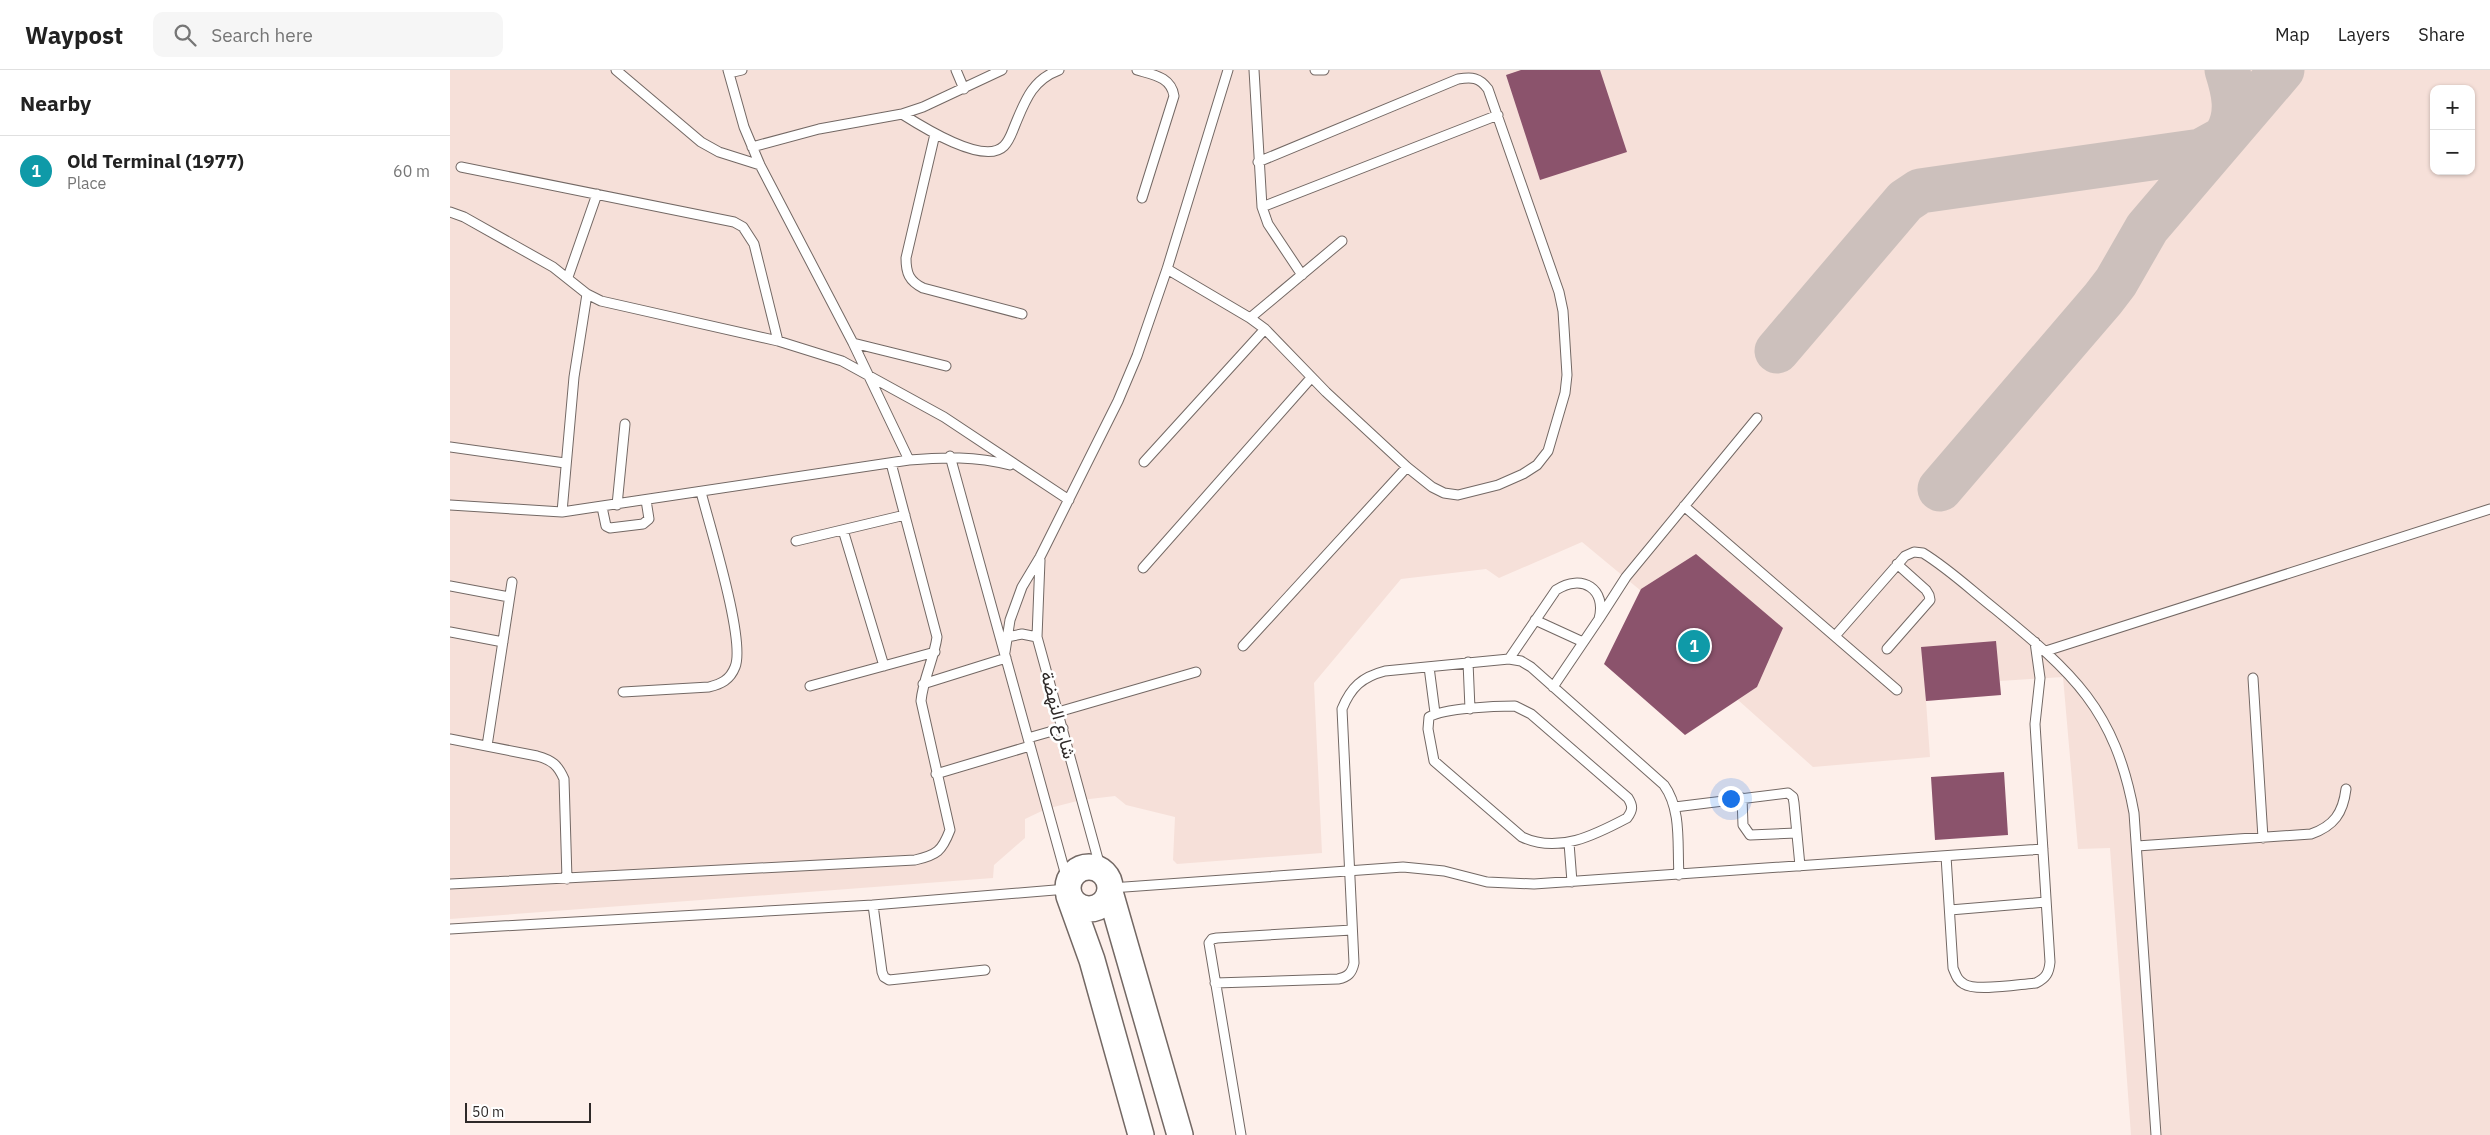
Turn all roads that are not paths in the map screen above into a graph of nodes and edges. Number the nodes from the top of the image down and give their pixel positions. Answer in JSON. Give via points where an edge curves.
{"nodes":[{"id":1,"x":616,"y":70,"type":"edge"},
{"id":2,"x":742,"y":70,"type":"edge"},
{"id":3,"x":956,"y":70,"type":"edge"},
{"id":4,"x":1002,"y":70,"type":"edge"},
{"id":5,"x":1059,"y":70,"type":"edge"},
{"id":6,"x":1137,"y":70,"type":"edge"},
{"id":7,"x":1228,"y":70,"type":"edge"},
{"id":8,"x":1254,"y":70,"type":"edge"},
{"id":9,"x":1315,"y":70,"type":"edge"},
{"id":10,"x":1324,"y":70,"type":"edge"},
{"id":11,"x":729,"y":72,"type":"edge"},
{"id":12,"x":964,"y":89,"type":"junction"},
{"id":13,"x":902,"y":114,"type":"junction"},
{"id":14,"x":1498,"y":115,"type":"junction"},
{"id":15,"x":935,"y":134,"type":"junction"},
{"id":16,"x":752,"y":146,"type":"junction"},
{"id":17,"x":1258,"y":162,"type":"junction"},
{"id":18,"x":760,"y":165,"type":"junction"},
{"id":19,"x":461,"y":167,"type":"dead end"},
{"id":20,"x":597,"y":194,"type":"junction"},
{"id":21,"x":1142,"y":198,"type":"dead end"},
{"id":22,"x":1262,"y":207,"type":"junction"},
{"id":23,"x":450,"y":212,"type":"edge"},
{"id":24,"x":1342,"y":241,"type":"dead end"},
{"id":25,"x":1167,"y":269,"type":"junction"},
{"id":26,"x":1302,"y":275,"type":"junction"},
{"id":27,"x":568,"y":276,"type":"junction"},
{"id":28,"x":587,"y":294,"type":"junction"},
{"id":29,"x":1022,"y":314,"type":"dead end"},
{"id":30,"x":1250,"y":318,"type":"junction"},
{"id":31,"x":1265,"y":330,"type":"junction"},
{"id":32,"x":778,"y":341,"type":"junction"},
{"id":33,"x":853,"y":343,"type":"junction"},
{"id":34,"x":946,"y":366,"type":"dead end"},
{"id":35,"x":870,"y":377,"type":"junction"},
{"id":36,"x":1311,"y":378,"type":"junction"},
{"id":37,"x":1757,"y":418,"type":"dead end"},
{"id":38,"x":625,"y":424,"type":"dead end"},
{"id":39,"x":450,"y":447,"type":"edge"},
{"id":40,"x":950,"y":456,"type":"junction"},
{"id":41,"x":909,"y":460,"type":"junction"},
{"id":42,"x":1144,"y":462,"type":"dead end"},
{"id":43,"x":565,"y":463,"type":"junction"},
{"id":44,"x":891,"y":463,"type":"junction"},
{"id":45,"x":1013,"y":465,"type":"junction"},
{"id":46,"x":1407,"y":467,"type":"junction"},
{"id":47,"x":701,"y":492,"type":"junction"},
{"id":48,"x":646,"y":500,"type":"junction"},
{"id":49,"x":1069,"y":500,"type":"junction"},
{"id":50,"x":450,"y":505,"type":"edge"},
{"id":51,"x":617,"y":505,"type":"junction"},
{"id":52,"x":1684,"y":506,"type":"junction"},
{"id":53,"x":602,"y":507,"type":"junction"},
{"id":54,"x":2490,"y":509,"type":"edge"},
{"id":55,"x":562,"y":512,"type":"junction"},
{"id":56,"x":905,"y":515,"type":"junction"},
{"id":57,"x":843,"y":530,"type":"junction"},
{"id":58,"x":796,"y":541,"type":"dead end"},
{"id":59,"x":1040,"y":557,"type":"junction"},
{"id":60,"x":1897,"y":564,"type":"junction"},
{"id":61,"x":1143,"y":568,"type":"dead end"},
{"id":62,"x":512,"y":582,"type":"dead end"},
{"id":63,"x":450,"y":586,"type":"edge"},
{"id":64,"x":509,"y":597,"type":"junction"},
{"id":65,"x":1599,"y":619,"type":"junction"},
{"id":66,"x":1535,"y":620,"type":"junction"},
{"id":67,"x":450,"y":632,"type":"edge"},
{"id":68,"x":1835,"y":636,"type":"junction"},
{"id":69,"x":1007,"y":637,"type":"junction"},
{"id":70,"x":1037,"y":637,"type":"junction"},
{"id":71,"x":503,"y":642,"type":"junction"},
{"id":72,"x":1583,"y":642,"type":"junction"},
{"id":73,"x":2035,"y":642,"type":"junction"},
{"id":74,"x":1243,"y":646,"type":"dead end"},
{"id":75,"x":1887,"y":649,"type":"dead end"},
{"id":76,"x":2046,"y":651,"type":"junction"},
{"id":77,"x":935,"y":652,"type":"junction"},
{"id":78,"x":1005,"y":655,"type":"junction"},
{"id":79,"x":1509,"y":659,"type":"junction"},
{"id":80,"x":1468,"y":662,"type":"junction"},
{"id":81,"x":884,"y":666,"type":"junction"},
{"id":82,"x":1429,"y":667,"type":"junction"},
{"id":83,"x":1196,"y":672,"type":"dead end"},
{"id":84,"x":2252,"y":678,"type":"dead end"},
{"id":85,"x":923,"y":684,"type":"junction"},
{"id":86,"x":810,"y":686,"type":"dead end"},
{"id":87,"x":1553,"y":687,"type":"junction"},
{"id":88,"x":1897,"y":690,"type":"dead end"},
{"id":89,"x":623,"y":692,"type":"dead end"},
{"id":90,"x":1470,"y":709,"type":"junction"},
{"id":91,"x":1058,"y":712,"type":"junction"},
{"id":92,"x":1435,"y":713,"type":"junction"},
{"id":93,"x":1063,"y":728,"type":"junction"},
{"id":94,"x":450,"y":739,"type":"edge"},
{"id":95,"x":1029,"y":742,"type":"junction"},
{"id":96,"x":487,"y":746,"type":"junction"},
{"id":97,"x":936,"y":774,"type":"junction"},
{"id":98,"x":2346,"y":789,"type":"dead end"},
{"id":99,"x":1742,"y":798,"type":"junction"},
{"id":100,"x":1675,"y":807,"type":"junction"},
{"id":101,"x":1796,"y":833,"type":"junction"},
{"id":102,"x":2263,"y":838,"type":"junction"},
{"id":103,"x":1569,"y":843,"type":"junction"},
{"id":104,"x":2137,"y":846,"type":"junction"},
{"id":105,"x":2043,"y":849,"type":"junction"},
{"id":106,"x":1946,"y":856,"type":"junction"},
{"id":107,"x":1800,"y":866,"type":"junction"},
{"id":108,"x":1349,"y":870,"type":"junction"},
{"id":109,"x":1679,"y":875,"type":"junction"},
{"id":110,"x":567,"y":879,"type":"junction"},
{"id":111,"x":453,"y":882,"type":"edge"},
{"id":112,"x":1572,"y":882,"type":"junction"},
{"id":113,"x":1107,"y":883,"type":"junction"},
{"id":114,"x":1068,"y":889,"type":"junction"},
{"id":115,"x":2046,"y":902,"type":"junction"},
{"id":116,"x":872,"y":905,"type":"junction"},
{"id":117,"x":1950,"y":910,"type":"junction"},
{"id":118,"x":450,"y":930,"type":"edge"},
{"id":119,"x":1352,"y":930,"type":"junction"},
{"id":120,"x":985,"y":970,"type":"dead end"},
{"id":121,"x":1214,"y":983,"type":"junction"},
{"id":122,"x":1141,"y":1135,"type":"edge"},
{"id":123,"x":1180,"y":1135,"type":"edge"},
{"id":124,"x":1241,"y":1135,"type":"edge"},
{"id":125,"x":2156,"y":1135,"type":"edge"}],
"edges":[{"from":1,"to":18,"type":"lane","via":[[701,142],[719,152]]},
{"from":2,"to":11,"type":"lane"},
{"from":3,"to":12,"type":"lane"},
{"from":4,"to":12,"type":"lane"},
{"from":5,"to":15,"type":"lane","via":[[1045,76],[1030,92],[1003,147],[982,152]]},
{"from":6,"to":21,"type":"lane","via":[[1168,82],[1174,96]]},
{"from":7,"to":25,"type":"lane"},
{"from":8,"to":17,"type":"lane"},
{"from":9,"to":10,"type":"lane"},
{"from":11,"to":16,"type":"lane"},
{"from":12,"to":13,"type":"lane","via":[[941,101]]},
{"from":13,"to":15,"type":"lane"},
{"from":13,"to":16,"type":"lane","via":[[819,129]]},
{"from":14,"to":17,"type":"lane","via":[[1482,81],[1465,78]]},
{"from":14,"to":22,"type":"lane"},
{"from":14,"to":46,"type":"lane","via":[[1562,301],[1567,375],[1565,393],[1548,451],[1537,465],[1523,474],[1498,485],[1458,495],[1432,487]]},
{"from":15,"to":29,"type":"lane","via":[[906,258],[906,271],[912,282],[923,288]]},
{"from":16,"to":18,"type":"lane"},
{"from":17,"to":22,"type":"lane"},
{"from":18,"to":33,"type":"lane"},
{"from":19,"to":20,"type":"lane"},
{"from":20,"to":27,"type":"lane"},
{"from":20,"to":32,"type":"lane","via":[[724,219],[743,227],[754,244]]},
{"from":22,"to":26,"type":"lane","via":[[1268,224]]},
{"from":23,"to":27,"type":"lane"},
{"from":24,"to":26,"type":"lane"},
{"from":25,"to":30,"type":"lane"},
{"from":25,"to":49,"type":"lane","via":[[1128,379]]},
{"from":26,"to":30,"type":"lane"},
{"from":27,"to":28,"type":"lane"},
{"from":28,"to":32,"type":"lane","via":[[616,306]]},
{"from":28,"to":43,"type":"lane"},
{"from":30,"to":31,"type":"lane"},
{"from":31,"to":36,"type":"lane"},
{"from":31,"to":42,"type":"lane"},
{"from":32,"to":35,"type":"lane","via":[[842,361]]},
{"from":33,"to":34,"type":"lane"},
{"from":33,"to":35,"type":"lane"},
{"from":35,"to":41,"type":"lane"},
{"from":35,"to":45,"type":"lane","via":[[944,417]]},
{"from":36,"to":46,"type":"lane"},
{"from":36,"to":61,"type":"lane"},
{"from":37,"to":52,"type":"lane"},
{"from":38,"to":51,"type":"lane"},
{"from":39,"to":43,"type":"lane"},
{"from":40,"to":41,"type":"lane"},
{"from":40,"to":45,"type":"lane"},
{"from":40,"to":78,"type":"lane","name":"شارع النهضة"},
{"from":41,"to":44,"type":"lane"},
{"from":43,"to":55,"type":"lane"},
{"from":44,"to":47,"type":"lane"},
{"from":44,"to":56,"type":"lane"},
{"from":45,"to":49,"type":"lane"},
{"from":46,"to":74,"type":"lane"},
{"from":47,"to":48,"type":"lane"},
{"from":47,"to":89,"type":"lane","via":[[732,616],[736,666],[730,677],[709,687]]},
{"from":48,"to":51,"type":"lane"},
{"from":48,"to":53,"type":"lane","via":[[649,519],[643,524],[610,528],[606,526]]},
{"from":49,"to":59,"type":"lane"},
{"from":50,"to":55,"type":"lane"},
{"from":51,"to":53,"type":"lane"},
{"from":52,"to":65,"type":"lane","via":[[1626,577]]},
{"from":52,"to":68,"type":"lane"},
{"from":53,"to":55,"type":"lane"},
{"from":54,"to":76,"type":"lane"},
{"from":56,"to":57,"type":"lane"},
{"from":56,"to":77,"type":"lane","via":[[934,623],[937,637]]},
{"from":57,"to":58,"type":"lane"},
{"from":57,"to":81,"type":"lane"},
{"from":59,"to":69,"type":"lane","via":[[1022,587]]},
{"from":59,"to":70,"type":"lane","name":"شارع النهضة"},
{"from":60,"to":68,"type":"lane"},
{"from":60,"to":73,"type":"lane","via":[[1914,552],[1923,553]]},
{"from":60,"to":75,"type":"lane","via":[[1926,590],[1930,600]]},
{"from":62,"to":64,"type":"lane"},
{"from":63,"to":64,"type":"lane"},
{"from":64,"to":71,"type":"lane"},
{"from":65,"to":66,"type":"lane","via":[[1600,604],[1594,590],[1575,582],[1556,590]]},
{"from":65,"to":72,"type":"lane"},
{"from":66,"to":72,"type":"lane"},
{"from":66,"to":79,"type":"lane"},
{"from":67,"to":71,"type":"lane"},
{"from":68,"to":88,"type":"lane"},
{"from":69,"to":70,"type":"lane","via":[[1022,634]]},
{"from":69,"to":78,"type":"lane"},
{"from":70,"to":91,"type":"lane","name":"شارع النهضة"},
{"from":71,"to":96,"type":"lane"},
{"from":72,"to":87,"type":"lane"},
{"from":73,"to":76,"type":"lane"},
{"from":73,"to":105,"type":"lane","via":[[2040,678],[2035,724]]},
{"from":76,"to":104,"type":"lane","via":[[2084,690],[2118,748],[2128,780]]},
{"from":77,"to":81,"type":"lane"},
{"from":77,"to":85,"type":"lane"},
{"from":78,"to":85,"type":"lane"},
{"from":78,"to":95,"type":"lane","name":"شارع النهضة"},
{"from":79,"to":80,"type":"lane"},
{"from":79,"to":87,"type":"lane","via":[[1531,667]]},
{"from":80,"to":82,"type":"lane"},
{"from":80,"to":90,"type":"lane"},
{"from":81,"to":86,"type":"lane"},
{"from":82,"to":92,"type":"lane"},
{"from":82,"to":108,"type":"lane","via":[[1370,675],[1357,684],[1342,709]]},
{"from":83,"to":91,"type":"lane"},
{"from":84,"to":102,"type":"lane"},
{"from":85,"to":97,"type":"lane","via":[[921,701]]},
{"from":87,"to":100,"type":"lane","via":[[1664,785]]},
{"from":90,"to":92,"type":"lane"},
{"from":90,"to":103,"type":"lane","via":[[1516,706],[1523,709],[1628,798],[1632,812],[1627,818],[1594,836]]},
{"from":91,"to":93,"type":"lane","name":"شارع النهضة"},
{"from":92,"to":103,"type":"lane","via":[[1429,717],[1428,729],[1432,756],[1439,767],[1522,836],[1531,841]]},
{"from":93,"to":95,"type":"lane"},
{"from":93,"to":113,"type":"lane","name":"شارع النهضة"},
{"from":94,"to":96,"type":"lane"},
{"from":95,"to":97,"type":"lane"},
{"from":95,"to":114,"type":"lane","name":"شارع النهضة"},
{"from":96,"to":110,"type":"lane","via":[[549,759],[559,767],[564,779]]},
{"from":97,"to":110,"type":"lane","via":[[950,830],[944,846],[932,857]]},
{"from":98,"to":102,"type":"lane","via":[[2344,805],[2337,818],[2325,829],[2311,834]]},
{"from":99,"to":100,"type":"lane"},
{"from":99,"to":101,"type":"lane","via":[[1743,826],[1750,835]]},
{"from":99,"to":101,"type":"lane","via":[[1788,793],[1793,797]]},
{"from":100,"to":109,"type":"lane"},
{"from":101,"to":107,"type":"lane"},
{"from":102,"to":104,"type":"lane"},
{"from":103,"to":112,"type":"lane"},
{"from":104,"to":125,"type":"lane"},
{"from":105,"to":106,"type":"lane"},
{"from":105,"to":115,"type":"lane"},
{"from":106,"to":107,"type":"lane"},
{"from":106,"to":117,"type":"lane"},
{"from":107,"to":109,"type":"lane"},
{"from":108,"to":112,"type":"lane","via":[[1417,868],[1510,884]]},
{"from":108,"to":113,"type":"lane"},
{"from":108,"to":119,"type":"lane"},
{"from":109,"to":112,"type":"lane"},
{"from":110,"to":111,"type":"lane"},
{"from":113,"to":114,"type":"main road","via":[[1093,867],[1077,870]]},
{"from":113,"to":114,"type":"main road","via":[[1102,905],[1087,909],[1080,907]]},
{"from":113,"to":123,"type":"main road","name":"شارع النهضة"},
{"from":114,"to":116,"type":"lane"},
{"from":114,"to":122,"type":"main road","name":"شارع النهضة","via":[[1092,960]]},
{"from":115,"to":117,"type":"lane"},
{"from":115,"to":117,"type":"lane","via":[[2049,971],[2044,979],[2036,983],[1976,988],[1965,985],[1953,968]]},
{"from":116,"to":118,"type":"lane"},
{"from":116,"to":120,"type":"lane","via":[[882,972],[889,980]]},
{"from":119,"to":121,"type":"lane","via":[[1354,963],[1346,977]]},
{"from":119,"to":121,"type":"lane","via":[[1212,939],[1209,948]]},
{"from":121,"to":124,"type":"lane"}]}
